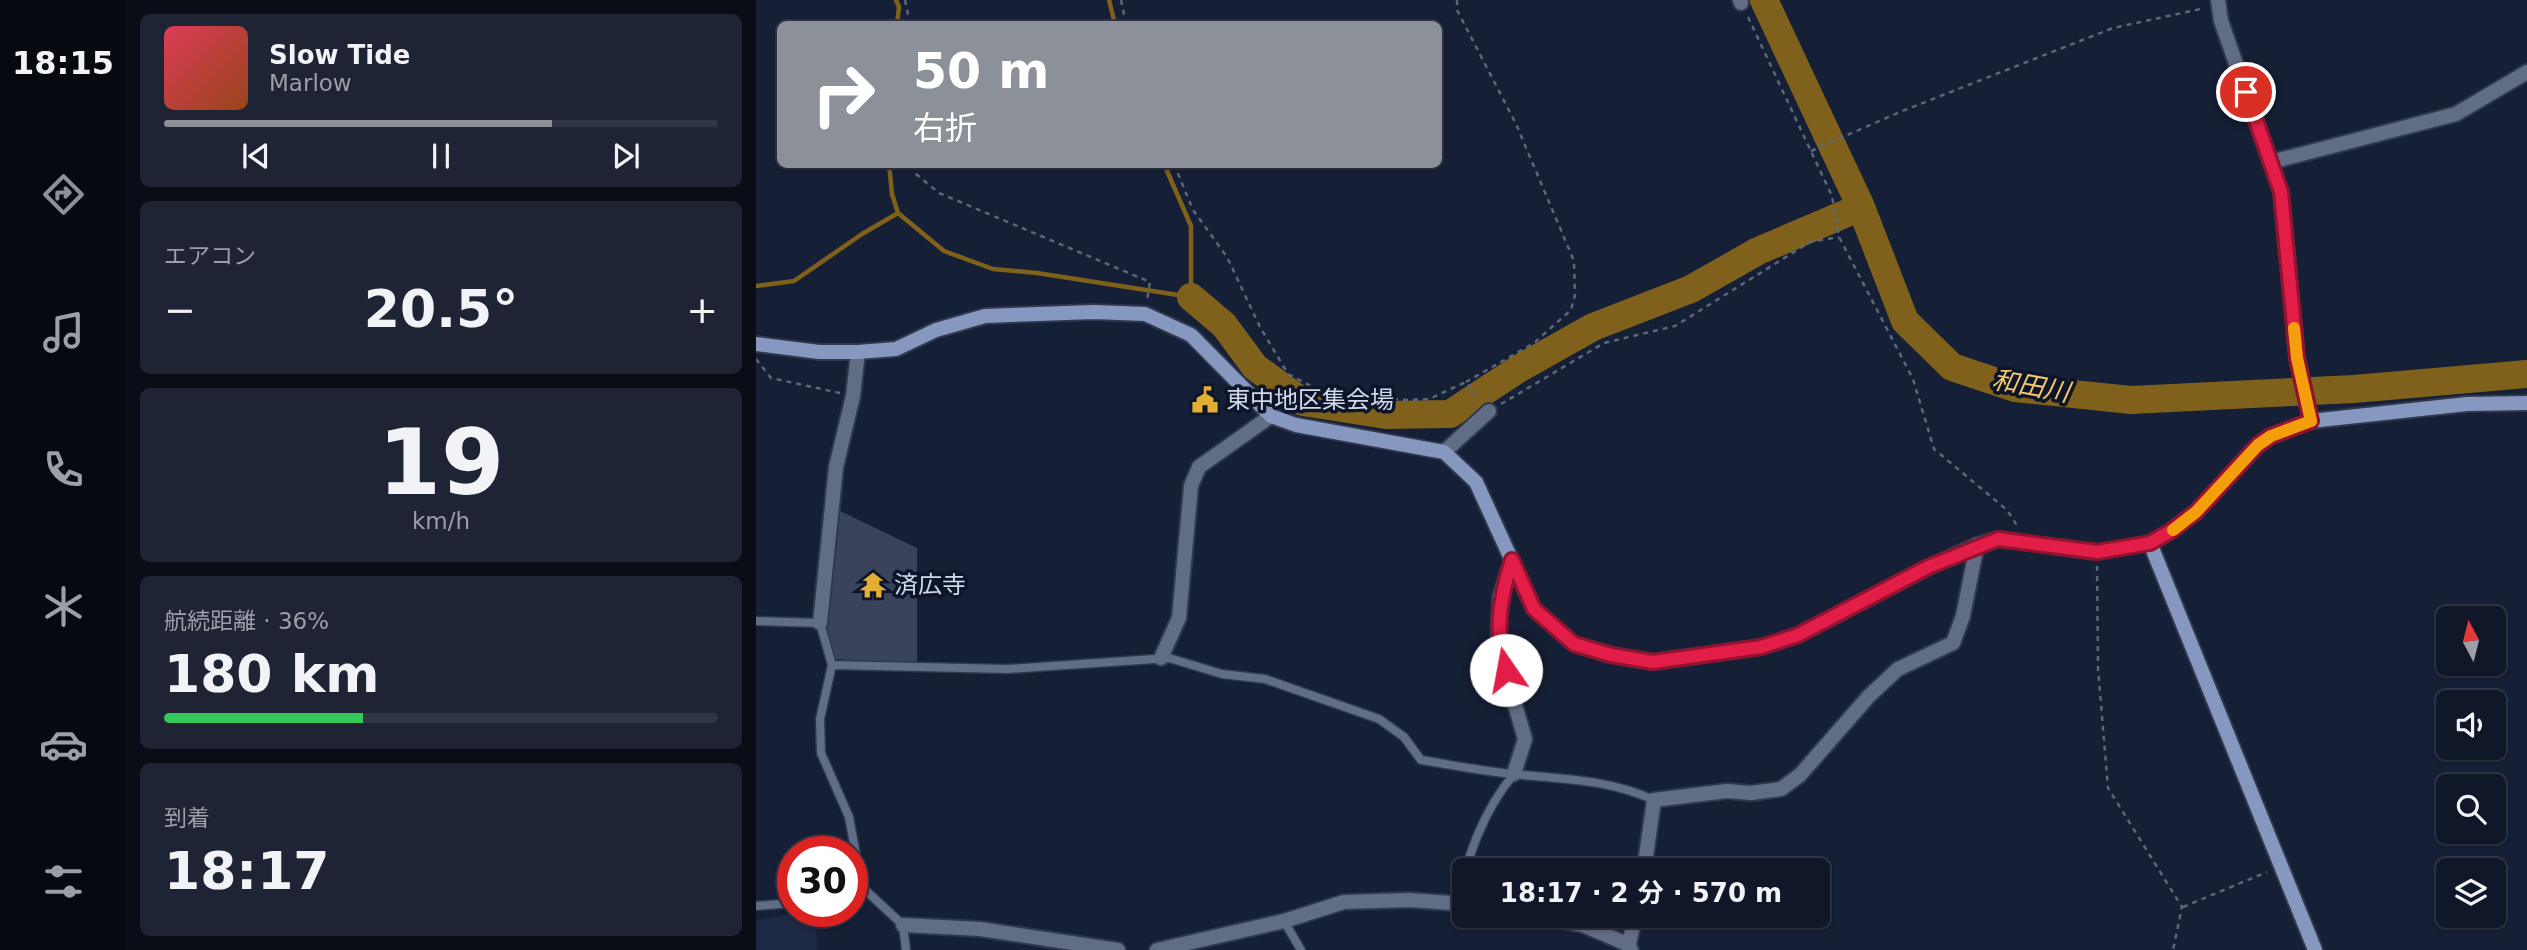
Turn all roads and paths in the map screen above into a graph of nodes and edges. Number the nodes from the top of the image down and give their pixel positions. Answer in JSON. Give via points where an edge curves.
{"nodes":[{"id":1,"x":905,"y":0,"type":"edge"},
{"id":2,"x":1121,"y":0,"type":"edge"},
{"id":3,"x":1457,"y":0,"type":"edge"},
{"id":4,"x":1740,"y":1,"type":"edge"},
{"id":5,"x":2218,"y":3,"type":"edge"},
{"id":6,"x":909,"y":21,"type":"edge"},
{"id":7,"x":1125,"y":21,"type":"edge"},
{"id":8,"x":2527,"y":72,"type":"edge"},
{"id":9,"x":1811,"y":151,"type":"junction"},
{"id":10,"x":2270,"y":162,"type":"junction"},
{"id":11,"x":915,"y":168,"type":"edge"},
{"id":12,"x":1176,"y":168,"type":"edge"},
{"id":13,"x":1839,"y":237,"type":"junction"},
{"id":14,"x":1145,"y":314,"type":"junction"},
{"id":15,"x":756,"y":344,"type":"edge"},
{"id":16,"x":858,"y":352,"type":"junction"},
{"id":17,"x":756,"y":359,"type":"edge"},
{"id":18,"x":1466,"y":382,"type":"junction"},
{"id":19,"x":853,"y":396,"type":"junction"},
{"id":20,"x":2527,"y":403,"type":"edge"},
{"id":21,"x":1489,"y":411,"type":"junction"},
{"id":22,"x":2310,"y":415,"type":"junction"},
{"id":23,"x":1271,"y":416,"type":"junction"},
{"id":24,"x":1444,"y":452,"type":"junction"},
{"id":25,"x":2027,"y":542,"type":"junction"},
{"id":26,"x":2150,"y":543,"type":"junction"},
{"id":27,"x":1977,"y":545,"type":"junction"},
{"id":28,"x":2097,"y":552,"type":"junction"},
{"id":29,"x":1512,"y":560,"type":"junction"},
{"id":30,"x":756,"y":621,"type":"edge"},
{"id":31,"x":820,"y":624,"type":"junction"},
{"id":32,"x":1161,"y":658,"type":"junction"},
{"id":33,"x":832,"y":665,"type":"junction"},
{"id":34,"x":1514,"y":774,"type":"junction"},
{"id":35,"x":1654,"y":800,"type":"junction"},
{"id":36,"x":851,"y":836,"type":"edge"},
{"id":37,"x":1469,"y":858,"type":"edge"},
{"id":38,"x":1646,"y":858,"type":"edge"},
{"id":39,"x":2280,"y":867,"type":"junction"},
{"id":40,"x":868,"y":897,"type":"edge"},
{"id":41,"x":1452,"y":903,"type":"edge"},
{"id":42,"x":777,"y":904,"type":"edge"},
{"id":43,"x":756,"y":906,"type":"edge"},
{"id":44,"x":2182,"y":907,"type":"junction"},
{"id":45,"x":1284,"y":920,"type":"junction"},
{"id":46,"x":903,"y":925,"type":"junction"},
{"id":47,"x":1589,"y":928,"type":"edge"},
{"id":48,"x":1633,"y":928,"type":"edge"},
{"id":49,"x":1630,"y":947,"type":"edge"},
{"id":50,"x":906,"y":950,"type":"edge"},
{"id":51,"x":1118,"y":950,"type":"edge"},
{"id":52,"x":1157,"y":950,"type":"edge"},
{"id":53,"x":1301,"y":950,"type":"edge"},
{"id":54,"x":2173,"y":950,"type":"edge"},
{"id":55,"x":2315,"y":950,"type":"edge"}],
"edges":[{"from":1,"to":6,"type":"path"},
{"from":2,"to":7,"type":"path"},
{"from":3,"to":18,"type":"path","via":[[1457,10],[1516,124],[1574,261],[1575,295],[1571,310],[1534,343]]},
{"from":4,"to":9,"type":"path"},
{"from":5,"to":9,"type":"path","via":[[2113,28]]},
{"from":5,"to":10,"type":"street"},
{"from":8,"to":10,"type":"street","via":[[2456,114]]},
{"from":9,"to":13,"type":"path","via":[[1832,196]]},
{"from":10,"to":22,"type":"street","via":[[2281,192],[2297,358]]},
{"from":11,"to":14,"type":"path","via":[[939,193],[1150,282]]},
{"from":12,"to":18,"type":"path","via":[[1193,210],[1227,257],[1288,374],[1326,394],[1408,400],[1429,400]]},
{"from":13,"to":21,"type":"path","via":[[1810,242],[1675,326],[1604,343]]},
{"from":13,"to":25,"type":"path","via":[[1913,379],[1934,449],[2007,510]]},
{"from":14,"to":16,"type":"street","via":[[985,316],[936,330],[896,349]]},
{"from":14,"to":23,"type":"street","via":[[1191,335]]},
{"from":15,"to":16,"type":"street"},
{"from":16,"to":19,"type":"street"},
{"from":17,"to":19,"type":"path","via":[[771,378]]},
{"from":18,"to":21,"type":"path"},
{"from":19,"to":31,"type":"street","via":[[836,467]]},
{"from":20,"to":22,"type":"street"},
{"from":21,"to":24,"type":"street"},
{"from":22,"to":26,"type":"street","via":[[2258,445],[2196,512]]},
{"from":23,"to":24,"type":"street","via":[[1296,425]]},
{"from":23,"to":32,"type":"street","via":[[1199,467],[1191,486],[1179,618]]},
{"from":24,"to":29,"type":"street","via":[[1476,482]]},
{"from":25,"to":27,"type":"street","via":[[1998,539]]},
{"from":25,"to":28,"type":"street"},
{"from":26,"to":28,"type":"street"},
{"from":26,"to":39,"type":"street"},
{"from":27,"to":29,"type":"street","via":[[1798,635],[1761,647],[1653,662],[1574,644],[1534,609]]},
{"from":27,"to":35,"type":"street","via":[[1953,643],[1898,669],[1800,775],[1781,789]]},
{"from":28,"to":44,"type":"path","via":[[2098,668],[2108,788]]},
{"from":29,"to":34,"type":"street","via":[[1500,597],[1498,647],[1525,739]]},
{"from":30,"to":31,"type":"lane"},
{"from":31,"to":33,"type":"lane"},
{"from":32,"to":33,"type":"lane","via":[[1007,668]]},
{"from":32,"to":34,"type":"lane","via":[[1222,674],[1265,679],[1379,719],[1404,737],[1421,760]]},
{"from":33,"to":36,"type":"lane","via":[[821,719],[821,753],[849,817]]},
{"from":34,"to":35,"type":"lane","via":[[1596,782],[1628,788]]},
{"from":34,"to":37,"type":"lane","via":[[1495,797]]},
{"from":35,"to":38,"type":"street"},
{"from":39,"to":44,"type":"path"},
{"from":39,"to":55,"type":"street"},
{"from":40,"to":46,"type":"lane"},
{"from":41,"to":45,"type":"street","via":[[1344,902]]},
{"from":42,"to":43,"type":"lane"},
{"from":44,"to":54,"type":"path"},
{"from":45,"to":52,"type":"street"},
{"from":45,"to":53,"type":"lane"},
{"from":46,"to":50,"type":"lane"},
{"from":46,"to":51,"type":"street","via":[[980,929]]},
{"from":47,"to":49,"type":"street"},
{"from":48,"to":49,"type":"street"}]}
